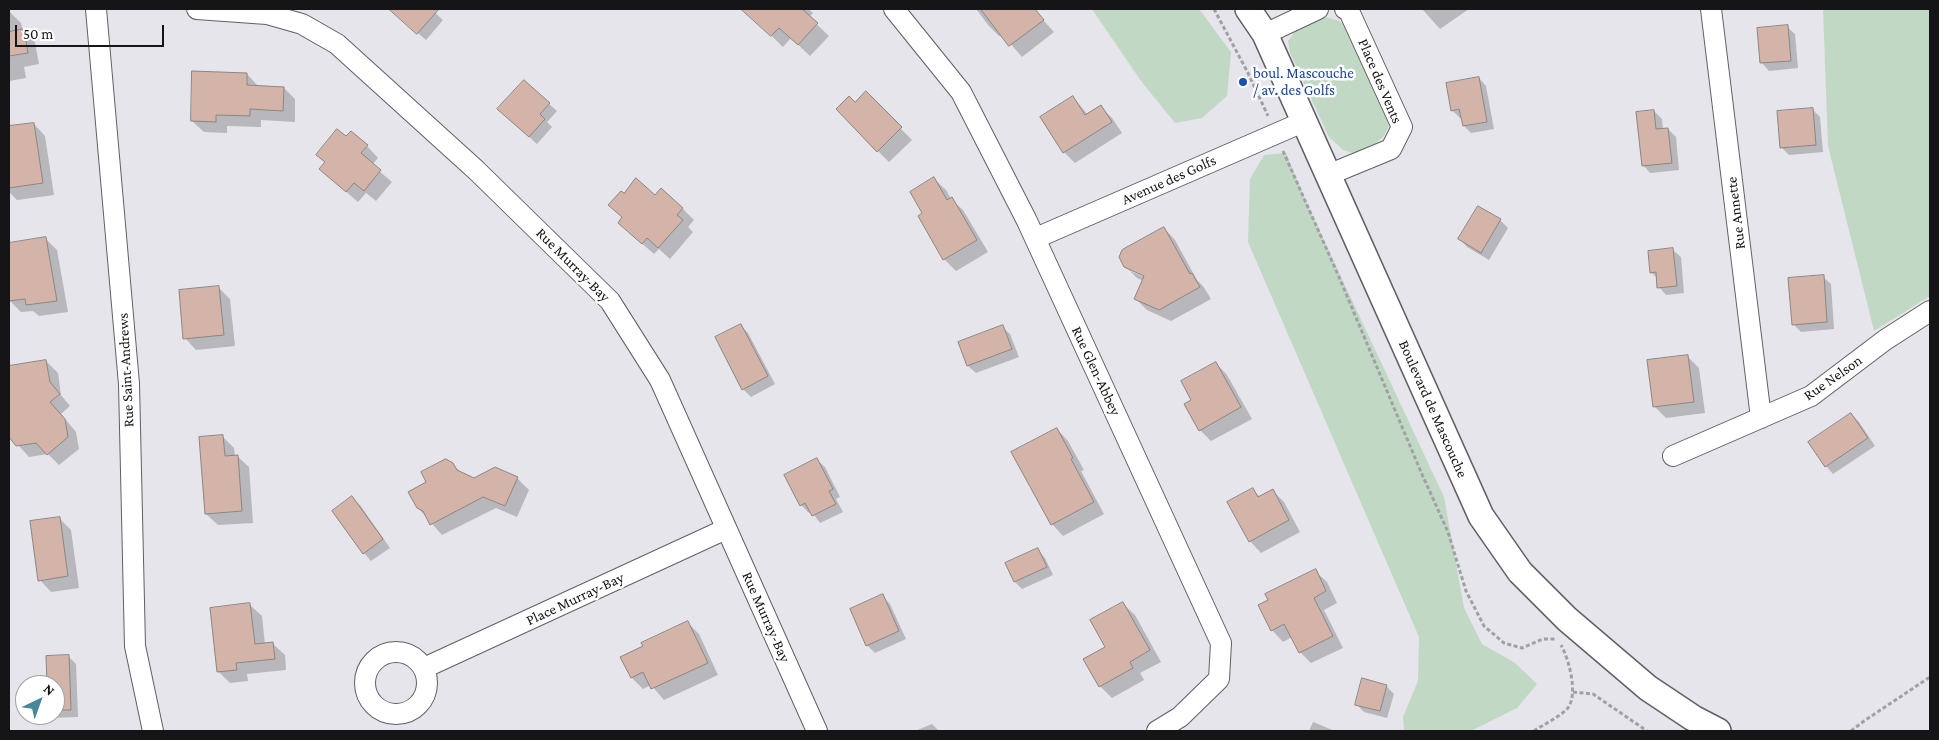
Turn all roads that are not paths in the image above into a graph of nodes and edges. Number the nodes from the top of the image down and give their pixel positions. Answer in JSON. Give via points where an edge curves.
{"nodes":[{"id":1,"x":96,"y":9,"type":"edge"},
{"id":2,"x":197,"y":9,"type":"edge"},
{"id":3,"x":894,"y":9,"type":"edge"},
{"id":4,"x":1248,"y":9,"type":"edge"},
{"id":5,"x":1318,"y":9,"type":"edge"},
{"id":6,"x":1346,"y":9,"type":"edge"},
{"id":7,"x":1711,"y":9,"type":"edge"},
{"id":8,"x":1265,"y":34,"type":"junction"},
{"id":9,"x":1303,"y":122,"type":"junction"},
{"id":10,"x":1328,"y":175,"type":"junction"},
{"id":11,"x":1036,"y":238,"type":"junction"},
{"id":12,"x":1930,"y":311,"type":"edge"},
{"id":13,"x":1761,"y":418,"type":"junction"},
{"id":14,"x":1673,"y":456,"type":"dead end"},
{"id":15,"x":726,"y":529,"type":"junction"},
{"id":16,"x":424,"y":668,"type":"dead end"},
{"id":17,"x":153,"y":731,"type":"edge"},
{"id":18,"x":817,"y":731,"type":"edge"},
{"id":19,"x":1158,"y":731,"type":"edge"},
{"id":20,"x":1718,"y":731,"type":"edge"}],
"edges":[{"from":1,"to":17,"type":"street","name":"Rue Saint-Andrews","via":[[129,384],[134,646]]},
{"from":2,"to":15,"type":"street","name":"Rue Murray-Bay","via":[[267,14],[302,24],[337,44],[476,170],[603,294],[660,380]]},
{"from":3,"to":11,"type":"street","name":"Rue Glen-Abbey","via":[[961,92]]},
{"from":4,"to":8,"type":"street","name":"Boulevard de Mascouche"},
{"from":5,"to":8,"type":"street"},
{"from":6,"to":10,"type":"street","name":"Place des Vents","via":[[1402,127],[1391,148]]},
{"from":7,"to":13,"type":"street","name":"Rue Annette"},
{"from":8,"to":9,"type":"street","name":"Boulevard de Mascouche"},
{"from":9,"to":10,"type":"street","name":"Boulevard de Mascouche"},
{"from":9,"to":11,"type":"street","name":"Avenue des Golfs"},
{"from":10,"to":20,"type":"street","name":"Boulevard de Mascouche","via":[[1480,516],[1520,572],[1567,618],[1648,688]]},
{"from":11,"to":19,"type":"street","name":"Rue Glen-Abbey","via":[[1221,643],[1219,679],[1180,717]]},
{"from":12,"to":13,"type":"street","name":"Rue Nelson","via":[[1811,396]]},
{"from":13,"to":14,"type":"street","name":"Rue Nelson"},
{"from":15,"to":16,"type":"street","name":"Place Murray-Bay"},
{"from":15,"to":18,"type":"street","name":"Rue Murray-Bay"}]}
